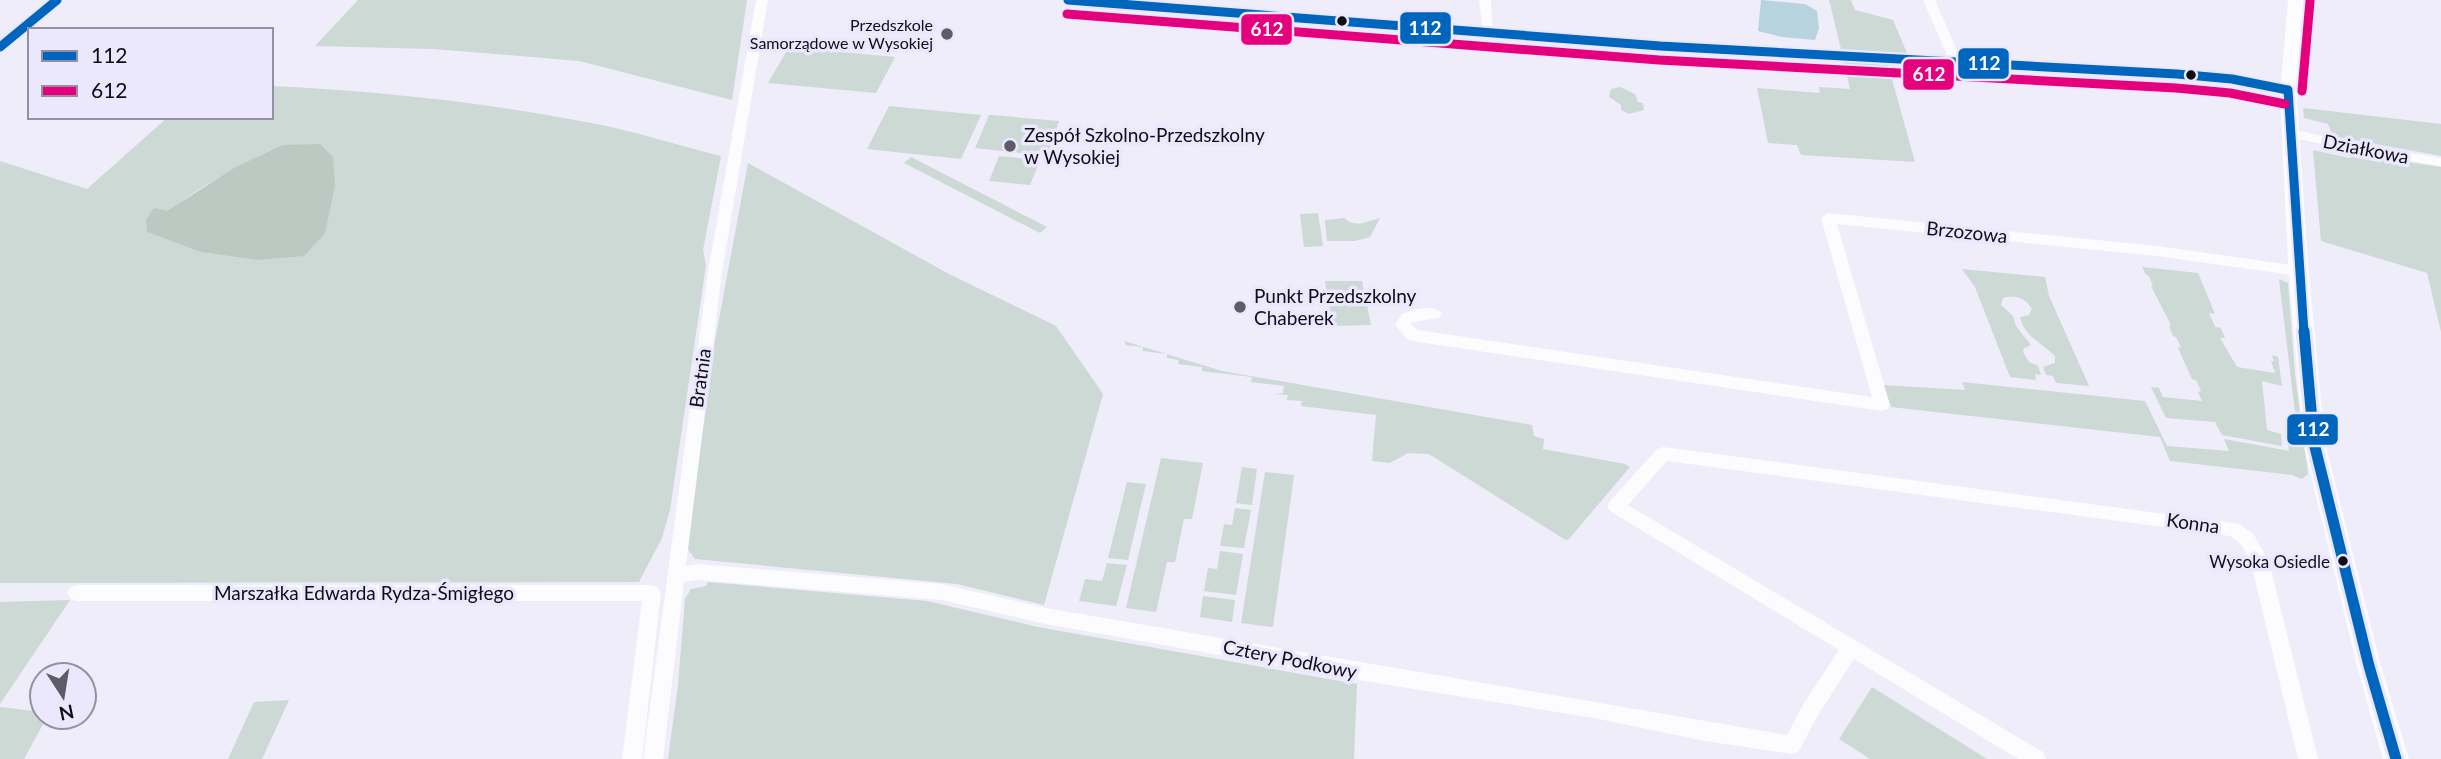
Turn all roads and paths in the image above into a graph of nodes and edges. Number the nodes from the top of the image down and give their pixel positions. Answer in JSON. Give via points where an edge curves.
{"nodes":[{"id":1,"x":57,"y":0,"type":"edge"},
{"id":2,"x":762,"y":0,"type":"edge"},
{"id":3,"x":1068,"y":0,"type":"edge"},
{"id":4,"x":1485,"y":0,"type":"edge"},
{"id":5,"x":1929,"y":0,"type":"edge"},
{"id":6,"x":2296,"y":0,"type":"edge"},
{"id":7,"x":1489,"y":32,"type":"junction"},
{"id":8,"x":0,"y":47,"type":"edge"},
{"id":9,"x":1956,"y":62,"type":"junction"},
{"id":10,"x":2288,"y":90,"type":"junction"},
{"id":11,"x":2291,"y":133,"type":"junction"},
{"id":12,"x":2441,"y":162,"type":"edge"},
{"id":13,"x":2299,"y":271,"type":"junction"},
{"id":14,"x":1434,"y":314,"type":"dead end"},
{"id":15,"x":675,"y":576,"type":"junction"},
{"id":16,"x":76,"y":593,"type":"dead end"},
{"id":17,"x":1851,"y":648,"type":"junction"},
{"id":18,"x":632,"y":759,"type":"edge"},
{"id":19,"x":653,"y":759,"type":"edge"},
{"id":20,"x":2036,"y":759,"type":"edge"},
{"id":21,"x":2308,"y":759,"type":"edge"},
{"id":22,"x":2396,"y":759,"type":"edge"}],
"edges":[{"from":1,"to":8,"type":"street"},
{"from":2,"to":15,"type":"street","name":"Bratnia","via":[[715,272]]},
{"from":3,"to":7,"type":"street"},
{"from":4,"to":7,"type":"street"},
{"from":5,"to":9,"type":"street"},
{"from":6,"to":10,"type":"street"},
{"from":7,"to":9,"type":"street"},
{"from":9,"to":10,"type":"street","via":[[2176,74]]},
{"from":10,"to":11,"type":"street"},
{"from":11,"to":12,"type":"street","name":"Działkowa"},
{"from":11,"to":13,"type":"street"},
{"from":13,"to":14,"type":"street","name":"Brzozowa","via":[[2157,251],[1828,218],[1882,405],[1412,335],[1403,325],[1406,318]]},
{"from":13,"to":22,"type":"street","via":[[2315,448]]},
{"from":15,"to":17,"type":"street","name":"Cztery Podkowy","via":[[698,572],[940,592],[1046,617],[1792,745]]},
{"from":15,"to":19,"type":"street","name":"Bratnia"},
{"from":16,"to":18,"type":"street","name":"Marszałka Edwarda Rydza-Śmigłego","via":[[652,593]]},
{"from":17,"to":20,"type":"street"},
{"from":17,"to":21,"type":"street","name":"Konna","via":[[1616,506],[1663,454],[2234,529],[2248,540],[2260,562]]}]}
